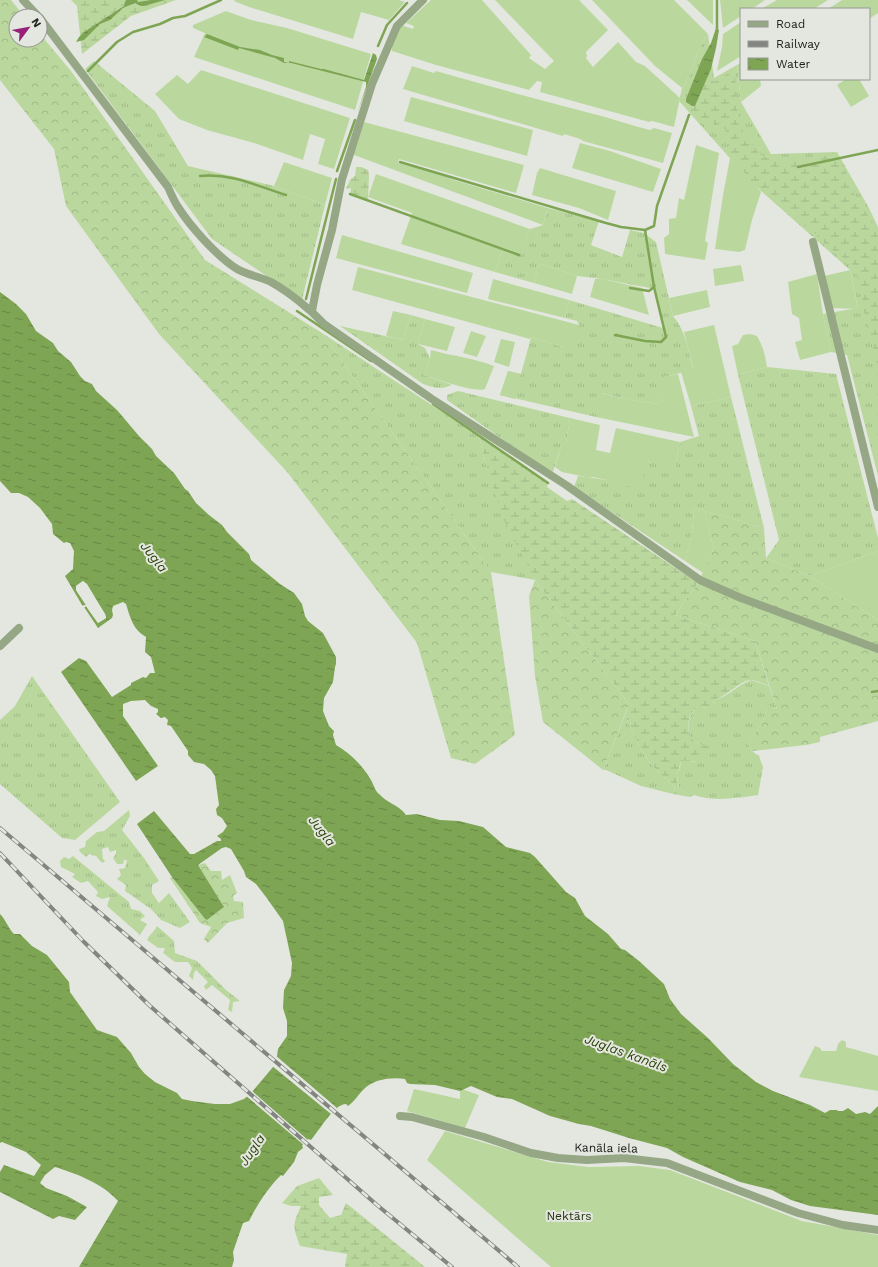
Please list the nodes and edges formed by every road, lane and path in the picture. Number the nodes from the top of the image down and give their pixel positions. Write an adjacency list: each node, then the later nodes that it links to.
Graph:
1 (23, 0): 3 (street)
2 (423, 0): 6 (street)
3 (31, 8)
4 (48, 29): 6 (street)
5 (813, 242): 7 (street)
6 (312, 311): 10 (street)
7 (878, 506)
8 (19, 628): 9 (street)
9 (0, 646)
10 (878, 649)
11 (400, 1116): 12 (street, Kanāla iela)
12 (878, 1230)

